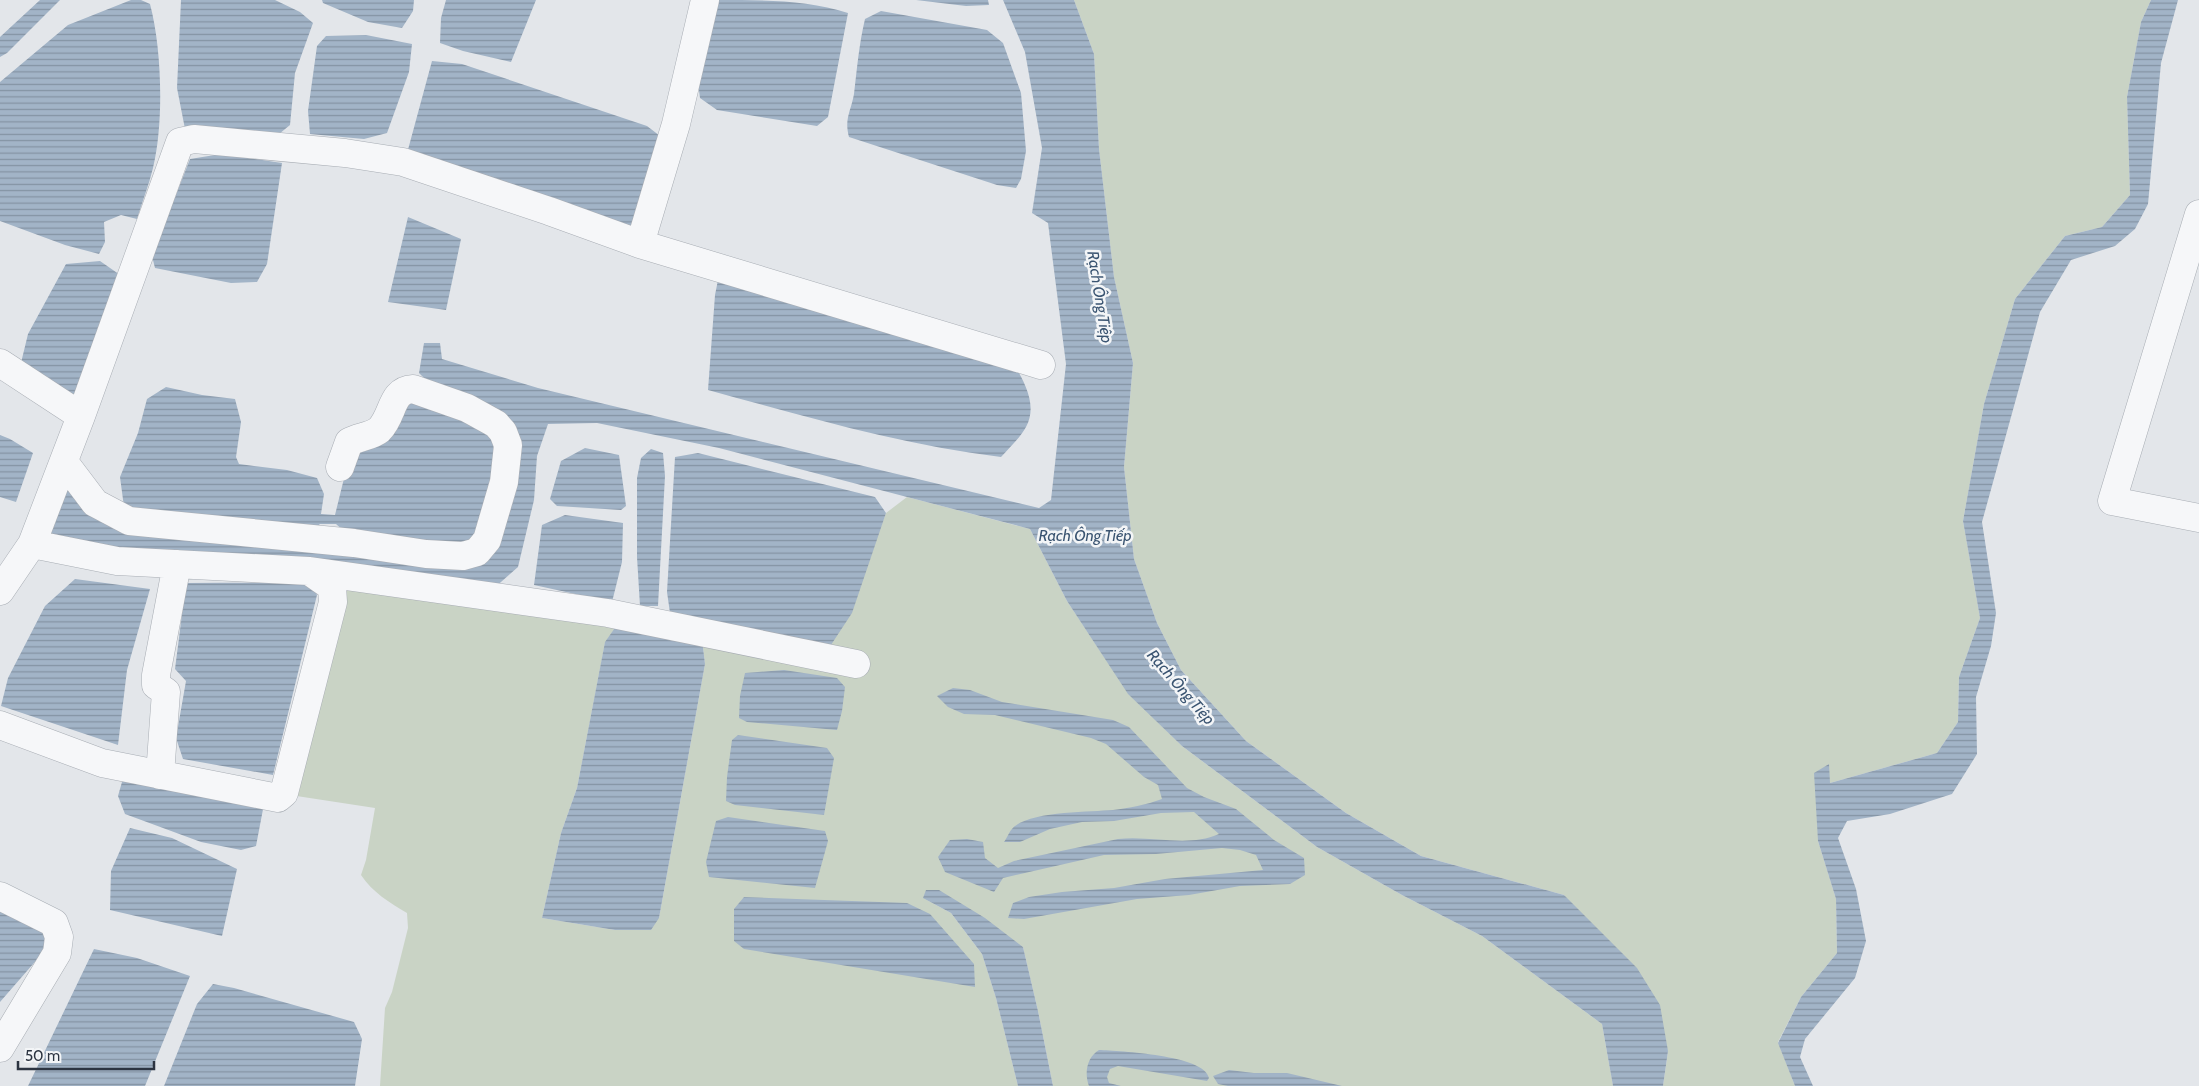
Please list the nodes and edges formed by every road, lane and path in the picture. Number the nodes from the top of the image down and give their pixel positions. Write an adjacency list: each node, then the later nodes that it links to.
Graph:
1 (706, 0): 3 (street)
2 (2199, 214): 9 (street)
3 (640, 244): 5 (street); 6 (street)
4 (0, 364): 6 (street)
5 (1041, 365)
6 (82, 416): 7 (street)
7 (64, 462): 8 (street); 10 (street)
8 (340, 467)
9 (2199, 518)
10 (32, 544): 11 (street); 13 (street)
11 (177, 564): 12 (street); 16 (street)
12 (309, 571): 14 (street); 16 (street)
13 (0, 591)
14 (856, 664)
15 (0, 725): 16 (street)
16 (160, 775)
17 (0, 896): 18 (street)
18 (0, 1048)

